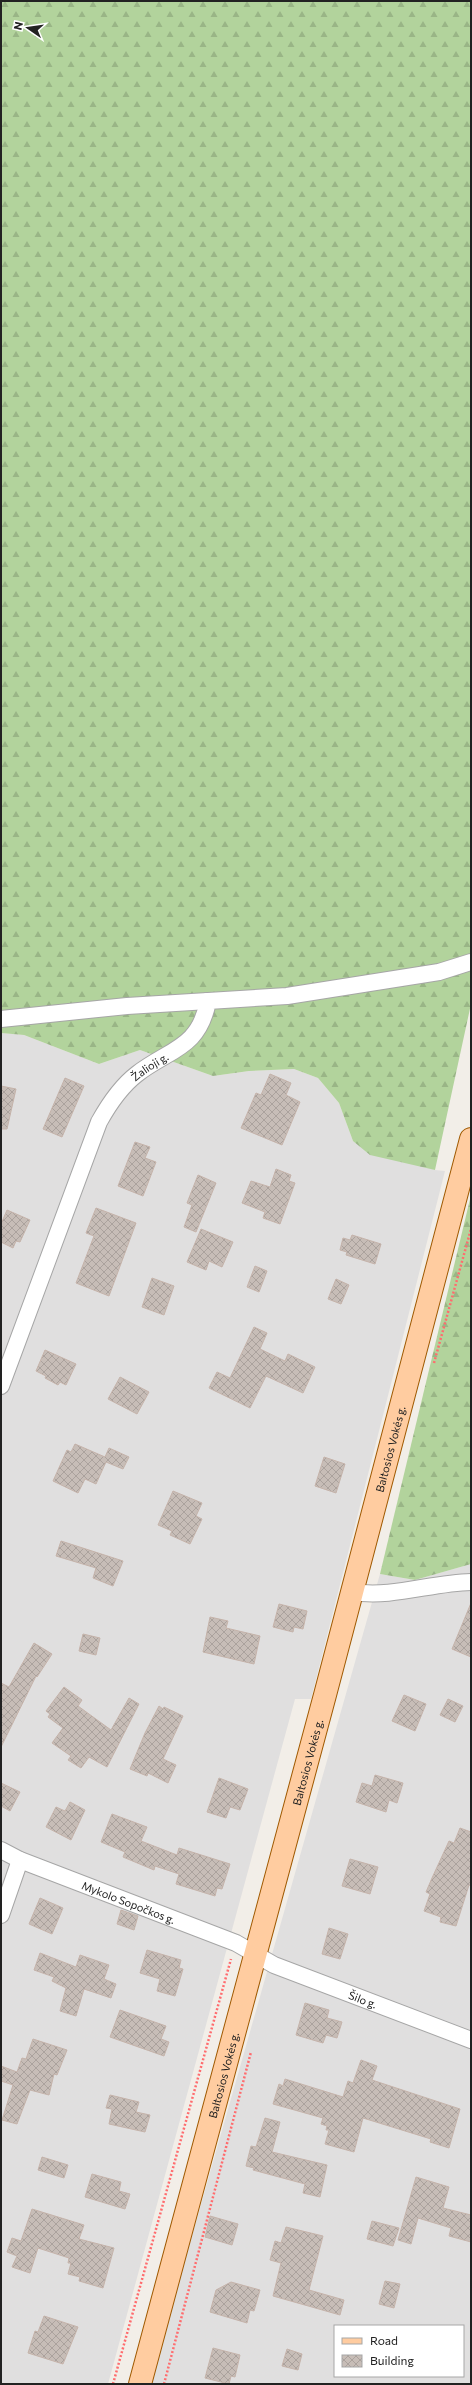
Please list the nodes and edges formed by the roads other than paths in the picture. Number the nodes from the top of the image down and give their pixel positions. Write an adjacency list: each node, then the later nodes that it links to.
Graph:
1 (471, 962): 2 (street)
2 (208, 1001): 3 (street); 5 (street, Žalioji g.)
3 (1, 1019)
4 (471, 1139): 7 (main road, Baltosios Vokės g.)
5 (1, 1386)
6 (471, 1582): 7 (street)
7 (352, 1592): 11 (main road, Baltosios Vokės g.)
8 (1, 1850): 9 (street, Mykolo Sopočkos g.)
9 (20, 1860): 10 (street); 11 (street, Mykolo Sopočkos g.)
10 (1, 1915)
11 (256, 1954): 12 (street, Šilo g.); 13 (main road, Baltosios Vokės g.)
12 (471, 2040)
13 (140, 2384)

